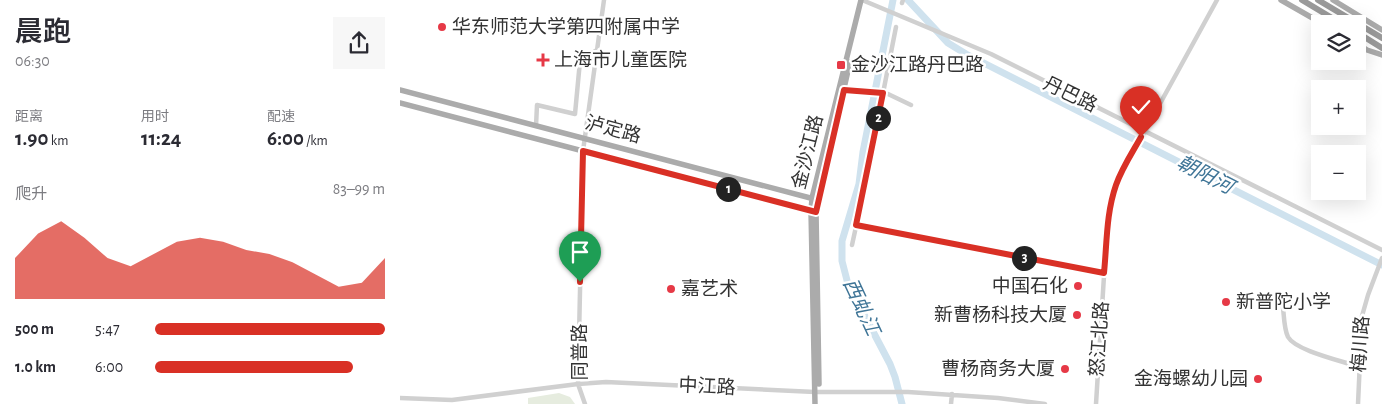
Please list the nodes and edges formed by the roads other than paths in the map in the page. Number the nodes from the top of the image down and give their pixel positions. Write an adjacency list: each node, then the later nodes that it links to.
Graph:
1 (604, 0): 16 (street, 同普路)
2 (863, 0): 19 (main road, 金沙江路); 24 (street, 丹巴路); 27 (main road, 金沙江路)
3 (1217, 0): 24 (street, 怒江北路)
4 (1281, 0): 9 (main road)
5 (1302, 0): 8 (highway)
6 (1318, 0): 13 (highway)
7 (1333, 0): 11 (main road)
8 (1327, 15)
9 (1311, 17)
10 (896, 27): 20 (street)
11 (1382, 30)
12 (1366, 38): 14 (highway)
13 (1382, 38)
14 (1382, 48)
15 (1366, 49): 17 (main road)
16 (597, 50): 23 (street); 25 (street, 同普路)
17 (1382, 55)
18 (400, 90): 23 (main road, 泸定路)
19 (844, 90): 20 (street); 27 (main road, 金沙江路)
20 (882, 93): 22 (street); 29 (street)
21 (400, 103): 26 (main road, 泸定路)
22 (911, 105)
23 (536, 126): 25 (main road, 泸定路)
24 (1144, 131): 31 (street, 丹巴路); 33 (street, 怒江北路)
25 (584, 138): 26 (street, 同普路); 27 (main road, 泸定路)
26 (583, 151): 28 (main road, 泸定路); 36 (street, 同普路)
27 (815, 199): 28 (main road, 金沙江路)
28 (813, 212): 37 (main road, 金沙江路)
29 (856, 225): 30 (street); 33 (street)
30 (852, 245)
31 (1382, 250)
32 (1382, 258): 35 (street, 梅川路)
33 (1104, 273): 47 (street, 怒江北路)
34 (1283, 306): 35 (street)
35 (1359, 367): 48 (street, 梅川路)
36 (578, 384): 37 (street, 中江路); 39 (street, 中江路); 43 (street, 同普路)
37 (817, 392): 38 (street, 中江路); 44 (main road, 金沙江路)
38 (952, 394): 41 (street, 中江路); 45 (street)
39 (483, 397): 40 (street, 中江路); 42 (street)
40 (400, 398)
41 (1013, 402): 46 (street, 中江路)
42 (482, 404)
43 (584, 404)
44 (817, 404)
45 (951, 404)
46 (1045, 404)
47 (1096, 404)
48 (1358, 404)

